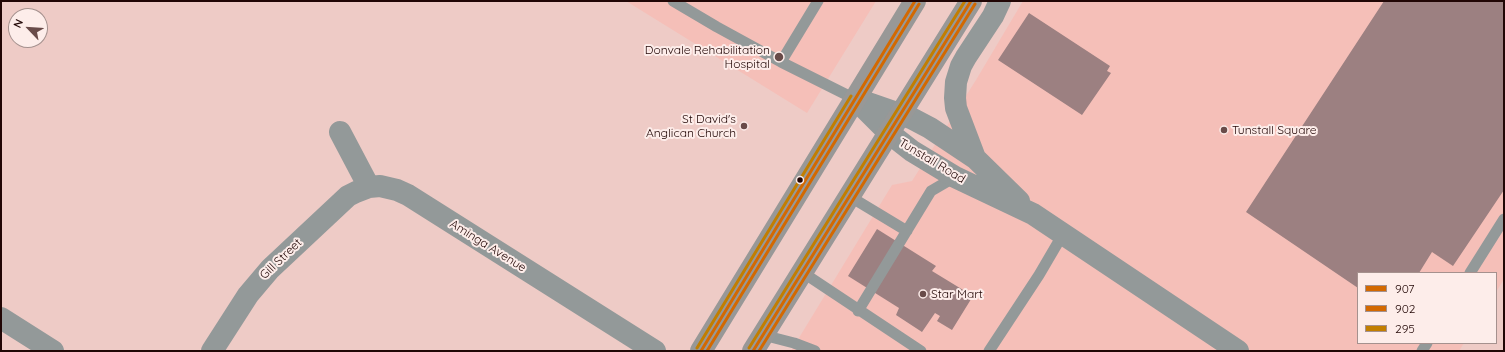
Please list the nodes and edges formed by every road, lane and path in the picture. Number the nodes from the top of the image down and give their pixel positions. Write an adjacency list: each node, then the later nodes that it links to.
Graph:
1 (673, 1): 6 (lane)
2 (818, 1): 6 (lane)
3 (916, 1): 7 (main road)
4 (971, 1): 8 (main road)
5 (1000, 1): 11 (street, Tunstall Road)
6 (781, 62): 7 (lane)
7 (855, 99): 8 (street, Tunstall Road); 10 (street, Tunstall Road); 27 (main road)
8 (900, 115): 10 (main road); 11 (street, Tunstall Road)
9 (340, 132): 13 (street)
10 (889, 133): 12 (street, Tunstall Road); 14 (main road)
11 (975, 158): 15 (street, Tunstall Road)
12 (955, 176): 15 (street, Tunstall Road); 17 (lane)
13 (369, 187): 25 (street, Gill Street); 26 (street, Aminga Avenue)
14 (849, 196): 17 (lane); 19 (main road)
15 (1033, 214): 18 (street, Tunstall Road)
16 (1504, 219): 20 (lane)
17 (907, 231): 21 (lane)
18 (1063, 234): 30 (lane); 31 (street, Tunstall Road)
19 (802, 272): 21 (lane); 23 (main road)
20 (1471, 272)
21 (858, 310): 29 (lane)
22 (1, 318): 24 (street)
23 (758, 343): 28 (lane)
24 (53, 351)
25 (212, 351)
26 (655, 351)
27 (701, 351)
28 (815, 351)
29 (921, 351)
30 (989, 351)
31 (1238, 351)

